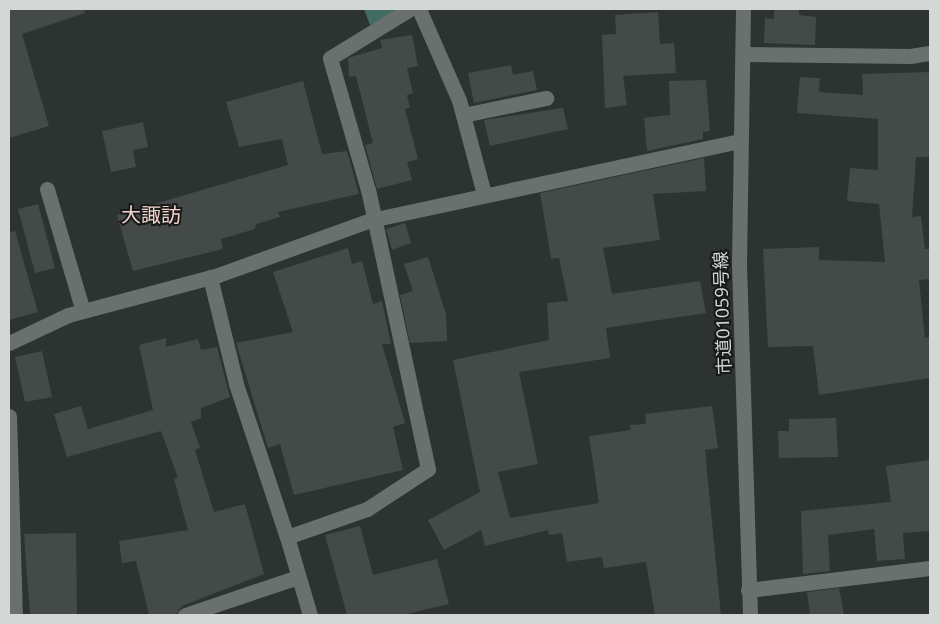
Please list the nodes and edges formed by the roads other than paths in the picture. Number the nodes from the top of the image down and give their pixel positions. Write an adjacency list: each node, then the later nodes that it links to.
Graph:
1 (410, 9): 11 (street)
2 (419, 9): 7 (street)
3 (743, 9): 5 (street, 市道01059号線)
4 (930, 53): 5 (street)
5 (744, 54): 8 (street, 市道01059号線)
6 (546, 98): 7 (street)
7 (463, 115): 10 (street)
8 (740, 142): 10 (street); 19 (street, 市道01059号線)
9 (47, 189): 13 (street)
10 (484, 194): 11 (street)
11 (371, 220): 12 (street); 16 (street)
12 (210, 277): 13 (street); 16 (street)
13 (83, 311): 14 (street)
14 (9, 343)
15 (9, 416): 20 (street)
16 (287, 537): 18 (street)
17 (930, 568): 19 (street)
18 (298, 577): 21 (street); 22 (street)
19 (748, 590): 23 (street, 市道01059号線)
20 (15, 615)
21 (185, 615)
22 (310, 615)
23 (750, 615)

